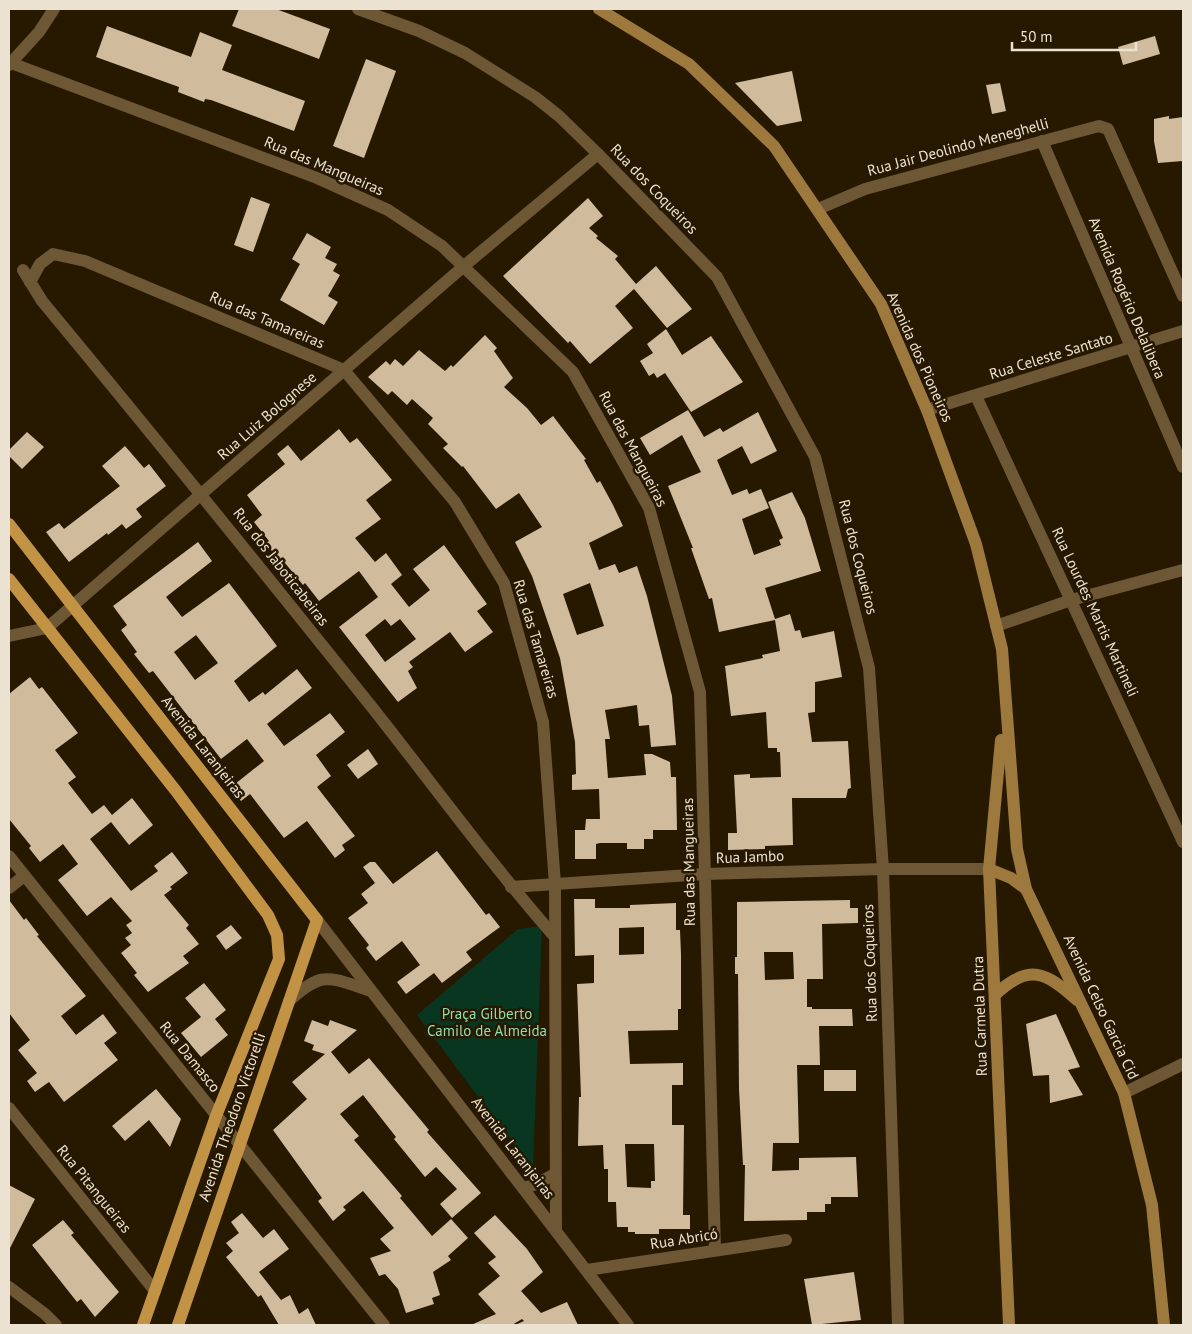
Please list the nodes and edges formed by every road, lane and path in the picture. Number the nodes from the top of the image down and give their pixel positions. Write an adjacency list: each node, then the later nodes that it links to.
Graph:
1 (54, 9): 4 (street, Rua das Mangueiras)
2 (358, 9): 6 (street, Rua dos Coqueiros)
3 (599, 9): 7 (main road, Avenida dos Pioneiros)
4 (10, 64): 8 (street, Rua das Mangueiras)
5 (1042, 140): 7 (street, Rua Jair Deolindo Meneghelli); 11 (street, Rua Jair Deolindo Meneghelli); 13 (street, Avenida Rogério Delalibera)
6 (598, 154): 8 (street, Rua Luiz Bolognese); 30 (street, Rua dos Coqueiros)
7 (818, 209): 16 (main road, Avenida dos Pioneiros)
8 (464, 266): 14 (street, Rua Luiz Bolognese); 32 (street, Rua das Mangueiras)
9 (23, 270): 10 (street, Rua dos Jaboticabeiras)
10 (30, 282): 14 (street, Rua das Tamareiras); 18 (street, Rua dos Jaboticabeiras)
11 (1183, 296)
12 (1183, 331): 13 (street, Rua Celeste Santato)
13 (1130, 348): 15 (street, Rua Celeste Santato); 17 (street, Avenida Rogério Delalibera)
14 (344, 370): 18 (street, Rua Luiz Bolognese); 34 (street, Rua das Tamareiras)
15 (976, 396): 16 (street, Rua Celeste Santato); 22 (street, Rua Lourdes Martis Martineli)
16 (927, 410): 24 (main road, Avenida dos Pioneiros)
17 (1183, 467)
18 (202, 494): 23 (street, Rua Luiz Bolognese); 35 (street, Rua dos Jaboticabeiras)
19 (9, 524): 23 (main road, Avenida Laranjeiras)
20 (1183, 570): 22 (street)
21 (9, 578): 25 (main road)
22 (1071, 600): 24 (street); 28 (street, Rua Lourdes Martis Martineli)
23 (73, 606): 25 (street, Rua Luiz Bolognese); 38 (main road, Avenida Laranjeiras)
24 (996, 626): 27 (main road, Avenida dos Pioneiros)
25 (48, 628): 26 (street); 47 (main road, Avenida Theodoro Victorelli)
26 (9, 636)
27 (1005, 705): 31 (main road, Rua Carmela Dutra); 37 (main road, Avenida Celso Garcia Cid)
28 (1183, 842)
29 (9, 856): 33 (street, Rua Damasco)
30 (883, 869): 31 (street, Rua Jambo); 32 (street, Rua Jambo); 62 (street, Rua dos Coqueiros)
31 (990, 869): 37 (main road); 41 (main road, Rua Carmela Dutra)
32 (705, 874): 34 (street, Rua Jambo); 53 (street, Rua das Mangueiras)
33 (24, 876): 36 (street); 47 (street, Rua Damasco)
34 (555, 884): 35 (street, Rua Jambo); 39 (street, Rua das Tamareiras)
35 (511, 887): 39 (street, Rua dos Jaboticabeiras)
36 (9, 888)
37 (1026, 889): 43 (main road, Avenida Celso Garcia Cid)
38 (317, 920): 40 (street, Avenida Laranjeiras); 42 (main road, Avenida Theodoro Victorelli)
39 (555, 938): 49 (street, Rua das Tamareiras)
40 (371, 991): 42 (street); 50 (street, Avenida Laranjeiras)
41 (996, 994): 43 (main road); 63 (main road, Rua Carmela Dutra)
42 (289, 1001): 48 (main road, Avenida Theodoro Victorelli)
43 (1083, 1005): 45 (main road, Avenida Celso Garcia Cid)
44 (1183, 1064): 45 (street)
45 (1124, 1093): 64 (main road, Avenida Celso Garcia Cid)
46 (9, 1108): 56 (street, Rua Pitangueiras)
47 (216, 1116): 48 (street, Rua Damasco); 56 (main road, Avenida Theodoro Victorelli)
48 (240, 1146): 59 (main road, Avenida Theodoro Victorelli); 60 (street, Rua Damasco)
49 (555, 1174): 50 (street); 51 (street, Rua das Tamareiras)
50 (523, 1188): 51 (street, Avenida Laranjeiras)
51 (556, 1230): 54 (street, Avenida Laranjeiras)
52 (786, 1240): 53 (street, Rua Abricó)
53 (715, 1250): 54 (street, Rua Abricó)
54 (587, 1270): 61 (street, Avenida Laranjeiras)
55 (9, 1287): 57 (street)
56 (155, 1291): 58 (main road, Avenida Theodoro Victorelli)
57 (56, 1325)
58 (143, 1325)
59 (178, 1325)
60 (384, 1325)
61 (628, 1325)
62 (898, 1325)
63 (1009, 1325)
64 (1164, 1325)

